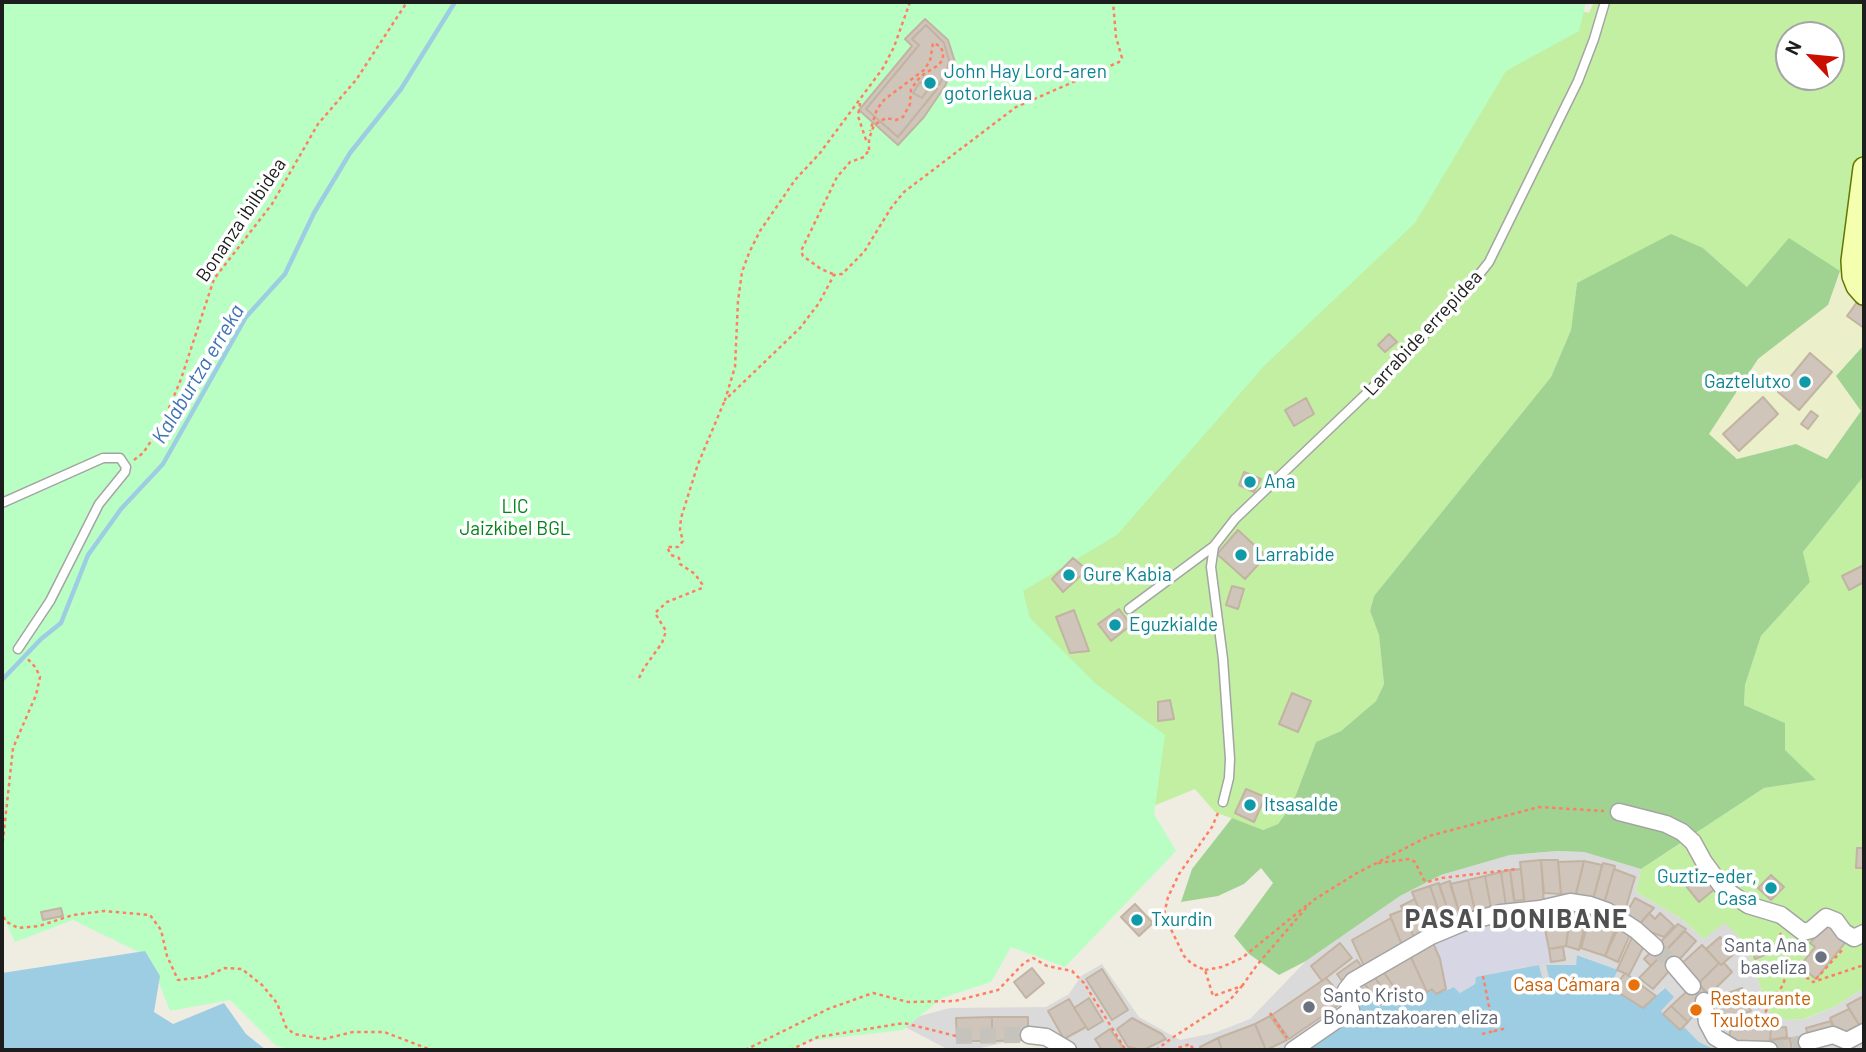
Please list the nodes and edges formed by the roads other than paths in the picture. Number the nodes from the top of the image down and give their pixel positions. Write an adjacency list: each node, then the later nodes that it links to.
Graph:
1 (1605, 2): 5 (lane, Larrabide errepidea)
2 (1864, 168): 3 (street)
3 (1864, 294)
4 (2, 503): 7 (lane)
5 (1214, 546): 6 (lane, Larrabide errepidea); 8 (lane)
6 (1129, 609)
7 (18, 649)
8 (1223, 802)
9 (1619, 812): 10 (street)
10 (1859, 936)
11 (1655, 947): 19 (street)
12 (1674, 965): 13 (street)
13 (1692, 986)
14 (1704, 1001): 20 (street)
15 (1864, 1032): 17 (street)
16 (1029, 1035): 18 (street)
17 (1807, 1042)
18 (1068, 1050)
19 (1294, 1050)
20 (1769, 1050)

